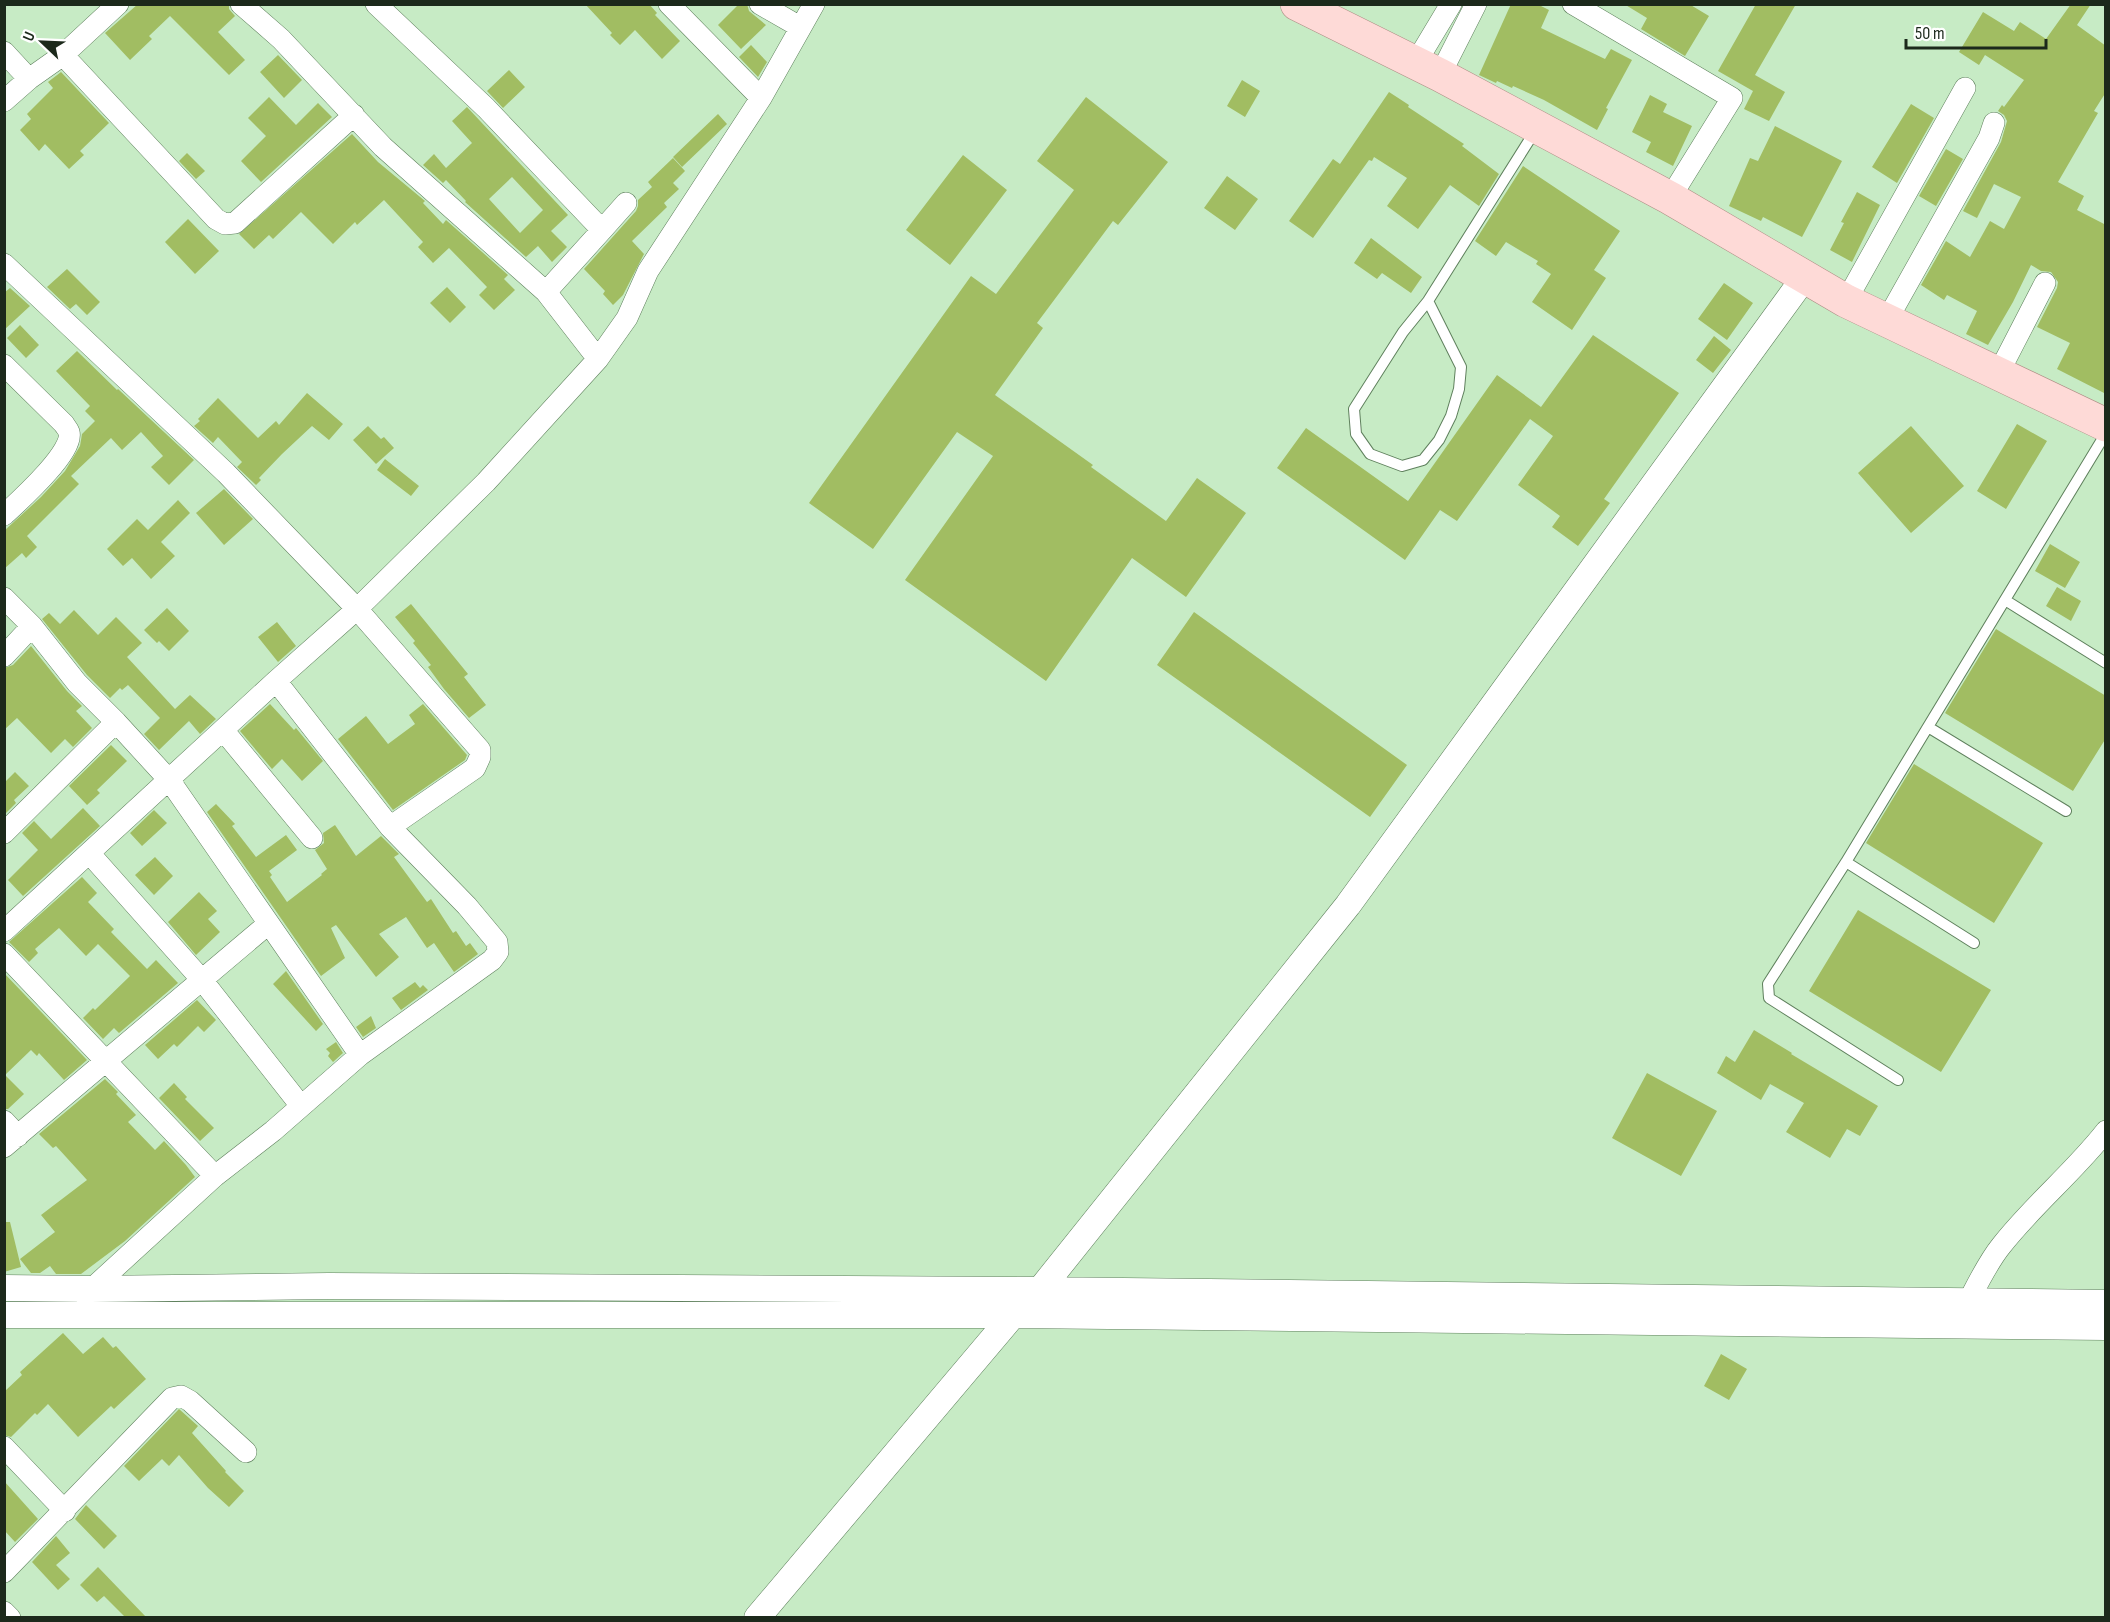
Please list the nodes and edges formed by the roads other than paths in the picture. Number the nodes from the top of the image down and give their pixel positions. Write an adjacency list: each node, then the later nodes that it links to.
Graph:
1 (118, 4): 14 (street)
2 (241, 4): 20 (street)
3 (376, 4): 25 (street)
4 (669, 4): 18 (street)
5 (760, 4): 12 (street)
6 (814, 4): 12 (street)
7 (1297, 4): 15 (main road)
8 (1451, 4): 15 (street)
9 (1476, 4): 15 (street)
10 (1573, 4): 11 (street)
11 (1607, 13): 23 (street)
12 (800, 27): 18 (street)
13 (4, 52): 16 (street)
14 (63, 55): 16 (street); 20 (street)
15 (1428, 70): 22 (main road)
16 (29, 79): 19 (street)
17 (1965, 88): 31 (street)
18 (760, 98): 33 (street)
19 (4, 101)
20 (354, 115): 29 (street)
21 (1994, 123): 32 (street)
22 (1537, 128): 23 (main road); 30 (lane)
23 (1670, 198): 27 (main road)
24 (626, 203): 25 (street)
25 (602, 230): 29 (street)
26 (4, 264): 41 (street)
27 (1804, 278): 31 (main road); 70 (street)
28 (2045, 283): 35 (street)
29 (546, 292): 33 (street)
30 (1428, 301): 30 (lane)
31 (1845, 301): 32 (main road)
32 (1887, 320): 35 (main road)
33 (598, 359): 41 (street)
34 (4, 365): 38 (street)
35 (1998, 374): 36 (main road)
36 (2106, 425)
37 (2106, 434): 40 (lane)
38 (4, 515)
39 (4, 598): 42 (street)
40 (2005, 600): 44 (lane); 47 (lane)
41 (357, 609): 45 (street); 51 (street)
42 (32, 626): 43 (street); 46 (street)
43 (4, 656)
44 (2106, 663)
45 (276, 681): 48 (street); 51 (street)
46 (116, 722): 49 (street); 52 (street)
47 (1928, 727): 50 (lane); 55 (lane)
48 (223, 730): 49 (street); 53 (street)
49 (170, 781): 54 (street); 56 (street)
50 (2066, 811)
51 (390, 827): 61 (street)
52 (4, 833)
53 (312, 838)
54 (90, 854): 57 (street); 60 (street)
55 (1846, 862): 58 (lane); 63 (lane)
56 (268, 924): 60 (street); 61 (street)
57 (4, 931)
58 (1974, 943)
59 (4, 954): 62 (street)
60 (202, 980): 62 (street); 64 (street)
61 (360, 1055): 64 (street)
62 (107, 1061): 66 (street); 67 (street)
63 (1898, 1080)
64 (301, 1106): 67 (street)
65 (2106, 1131): 71 (street)
66 (9, 1134)
67 (215, 1176): 69 (street)
68 (4, 1288): 69 (street)
69 (92, 1289): 70 (street); 74 (street)
70 (1040, 1290): 71 (street); 75 (street)
71 (1968, 1302): 72 (street)
72 (2106, 1303)
73 (4, 1315): 74 (street)
74 (63, 1315): 75 (street)
75 (1013, 1315): 76 (street); 83 (street)
76 (2106, 1327)
77 (4, 1447): 79 (street)
78 (246, 1452): 79 (street)
79 (65, 1511): 80 (street)
80 (4, 1572)
81 (4, 1612): 82 (street)
82 (10, 1617)
83 (757, 1617)

